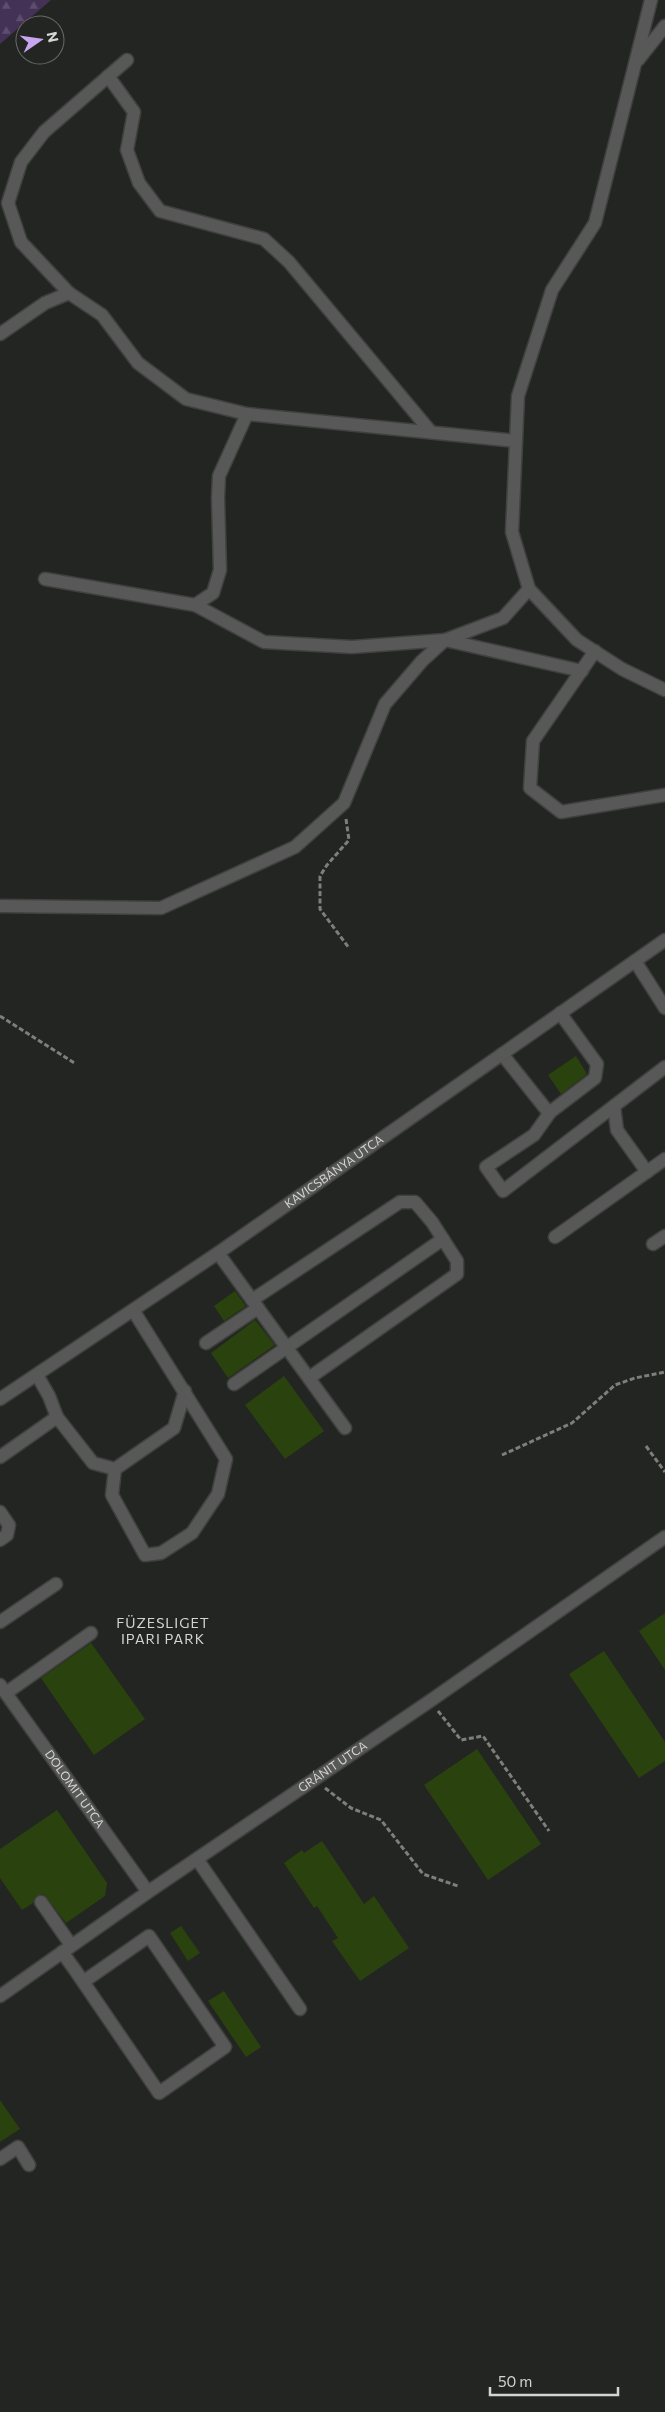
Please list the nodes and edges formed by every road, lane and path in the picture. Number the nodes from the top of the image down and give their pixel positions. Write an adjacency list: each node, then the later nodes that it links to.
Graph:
1 (651, 0): 4 (street)
2 (665, 26): 4 (street)
3 (127, 60): 5 (street)
4 (635, 64): 10 (street)
5 (108, 76): 6 (street); 9 (street)
6 (69, 293): 7 (street); 8 (street)
7 (0, 334)
8 (247, 414): 9 (street); 13 (street)
9 (431, 432): 10 (street)
10 (516, 441): 12 (street)
11 (45, 579): 13 (street)
12 (529, 589): 14 (street); 15 (street)
13 (195, 605): 14 (street)
14 (444, 640): 16 (street); 19 (street)
15 (595, 652): 16 (street); 17 (street)
16 (582, 670): 18 (street)
17 (665, 690)
18 (665, 795)
19 (344, 803): 20 (street); 22 (path)
20 (0, 906)
21 (665, 940): 23 (street, KAVICSBÁNYA UTCA)
22 (349, 948)
23 (635, 961): 24 (street); 25 (street, KAVICSBÁNYA UTCA)
24 (665, 1008)
25 (560, 1013): 27 (street, KAVICSBÁNYA UTCA); 31 (street)
26 (0, 1016): 28 (path)
27 (502, 1054): 31 (street); 38 (street, KAVICSBÁNYA UTCA)
28 (76, 1064)
29 (665, 1068): 30 (street)
30 (614, 1106): 31 (street); 33 (street)
31 (551, 1111)
32 (665, 1159): 33 (street)
33 (647, 1172): 35 (street)
34 (665, 1236): 37 (street)
35 (555, 1237)
36 (443, 1239): 39 (street); 42 (street); 45 (street)
37 (653, 1244)
38 (218, 1253): 39 (street); 40 (street, KAVICSBÁNYA UTCA)
39 (255, 1304): 41 (street); 42 (street)
40 (133, 1310): 44 (street, KAVICSBÁNYA UTCA); 47 (street)
41 (206, 1343)
42 (286, 1346): 45 (street); 46 (street)
43 (665, 1372): 52 (path)
44 (36, 1375): 48 (street, KAVICSBÁNYA UTCA); 49 (street)
45 (309, 1378): 50 (street)
46 (234, 1384)
47 (185, 1392): 54 (street); 54 (street)
48 (0, 1399)
49 (57, 1418): 53 (street); 54 (street)
50 (345, 1428)
51 (646, 1446): 55 (path)
52 (502, 1455)
53 (0, 1457)
54 (114, 1469)
55 (665, 1472)
56 (0, 1512): 58 (street)
57 (665, 1537): 63 (street, GRÁNIT UTCA)
58 (0, 1540)
59 (56, 1584): 60 (street)
60 (0, 1622)
61 (91, 1633): 62 (street)
62 (3, 1689): 68 (street, DOLOMIT UTCA)
63 (430, 1701): 64 (street, GRÁNIT UTCA); 65 (path)
64 (314, 1780): 66 (street, GRÁNIT UTCA); 67 (path)
65 (549, 1831)
66 (197, 1859): 68 (street, GRÁNIT UTCA); 73 (street)
67 (458, 1886)
68 (148, 1892): 70 (street, GRÁNIT UTCA)
69 (41, 1902): 70 (street)
70 (67, 1949): 71 (street); 72 (street, GRÁNIT UTCA)
71 (82, 1982): 71 (street)
72 (0, 1996)
73 (300, 2009)
74 (0, 2159): 75 (street)
75 (29, 2165)

